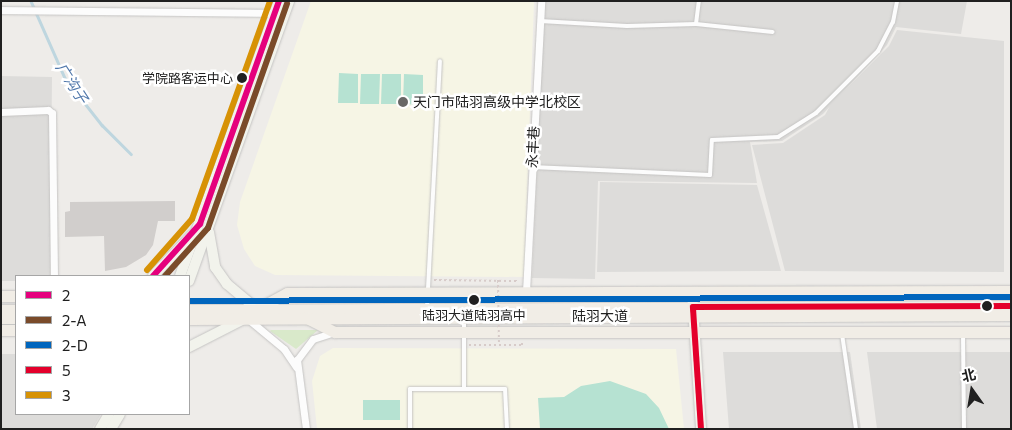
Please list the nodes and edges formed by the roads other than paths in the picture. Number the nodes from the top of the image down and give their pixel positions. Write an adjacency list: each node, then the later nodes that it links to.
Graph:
1 (278, 1): 7 (main road)
2 (289, 1): 8 (main road)
3 (541, 1): 9 (street, 永丰巷)
4 (699, 1): 10 (lane)
5 (897, 1): 14 (lane)
6 (1, 10): 7 (street)
7 (274, 13): 8 (street); 15 (main road)
8 (285, 13): 15 (main road)
9 (540, 21): 10 (lane); 14 (street, 永丰巷)
10 (696, 24): 11 (lane)
11 (773, 32)
12 (440, 62): 23 (lane)
13 (1, 112): 16 (street)
14 (532, 167): 20 (street, 永丰巷)
15 (204, 226): 17 (main road); 18 (main road); 19 (main road); 28 (main road)
16 (54, 275)
17 (154, 275)
18 (180, 275)
19 (190, 277)
20 (526, 287): 22 (main road); 23 (main road)
21 (1011, 291): 22 (main road)
22 (692, 292): 32 (main road)
23 (427, 293): 27 (lane); 28 (main road)
24 (1, 296): 25 (main road)
25 (15, 296)
26 (1011, 306): 32 (main road, 陆羽大道)
27 (427, 308): 28 (main road, 陆羽大道); 32 (main road, 陆羽大道)
28 (257, 309): 31 (main road, 陆羽大道)
29 (1, 310): 30 (main road)
30 (15, 310)
31 (190, 310)
32 (693, 311): 33 (main road, 陆羽大道); 34 (main road, 陆羽大道); 44 (main road)
33 (1011, 315)
34 (464, 316): 35 (main road, 陆羽大道); 43 (lane)
35 (306, 317): 38 (main road, 陆羽大道); 42 (main road)
36 (1, 318): 37 (main road)
37 (15, 318)
38 (247, 318): 39 (main road, 陆羽大道); 48 (main road); 49 (street)
39 (190, 319)
40 (1, 330): 41 (main road)
41 (15, 330)
42 (335, 332): 43 (main road); 49 (street)
43 (464, 332): 44 (main road); 50 (lane)
44 (694, 332): 45 (main road); 58 (main road)
45 (842, 332): 46 (main road); 59 (lane)
46 (964, 332): 47 (main road); 60 (lane)
47 (1011, 332)
48 (190, 346)
49 (297, 368): 55 (street)
50 (464, 389): 56 (lane); 57 (lane)
51 (108, 415): 53 (main road)
52 (119, 415): 54 (main road)
53 (100, 429)
54 (111, 429)
55 (306, 429)
56 (410, 429)
57 (507, 429)
58 (701, 429)
59 (856, 429)
60 (964, 429)

